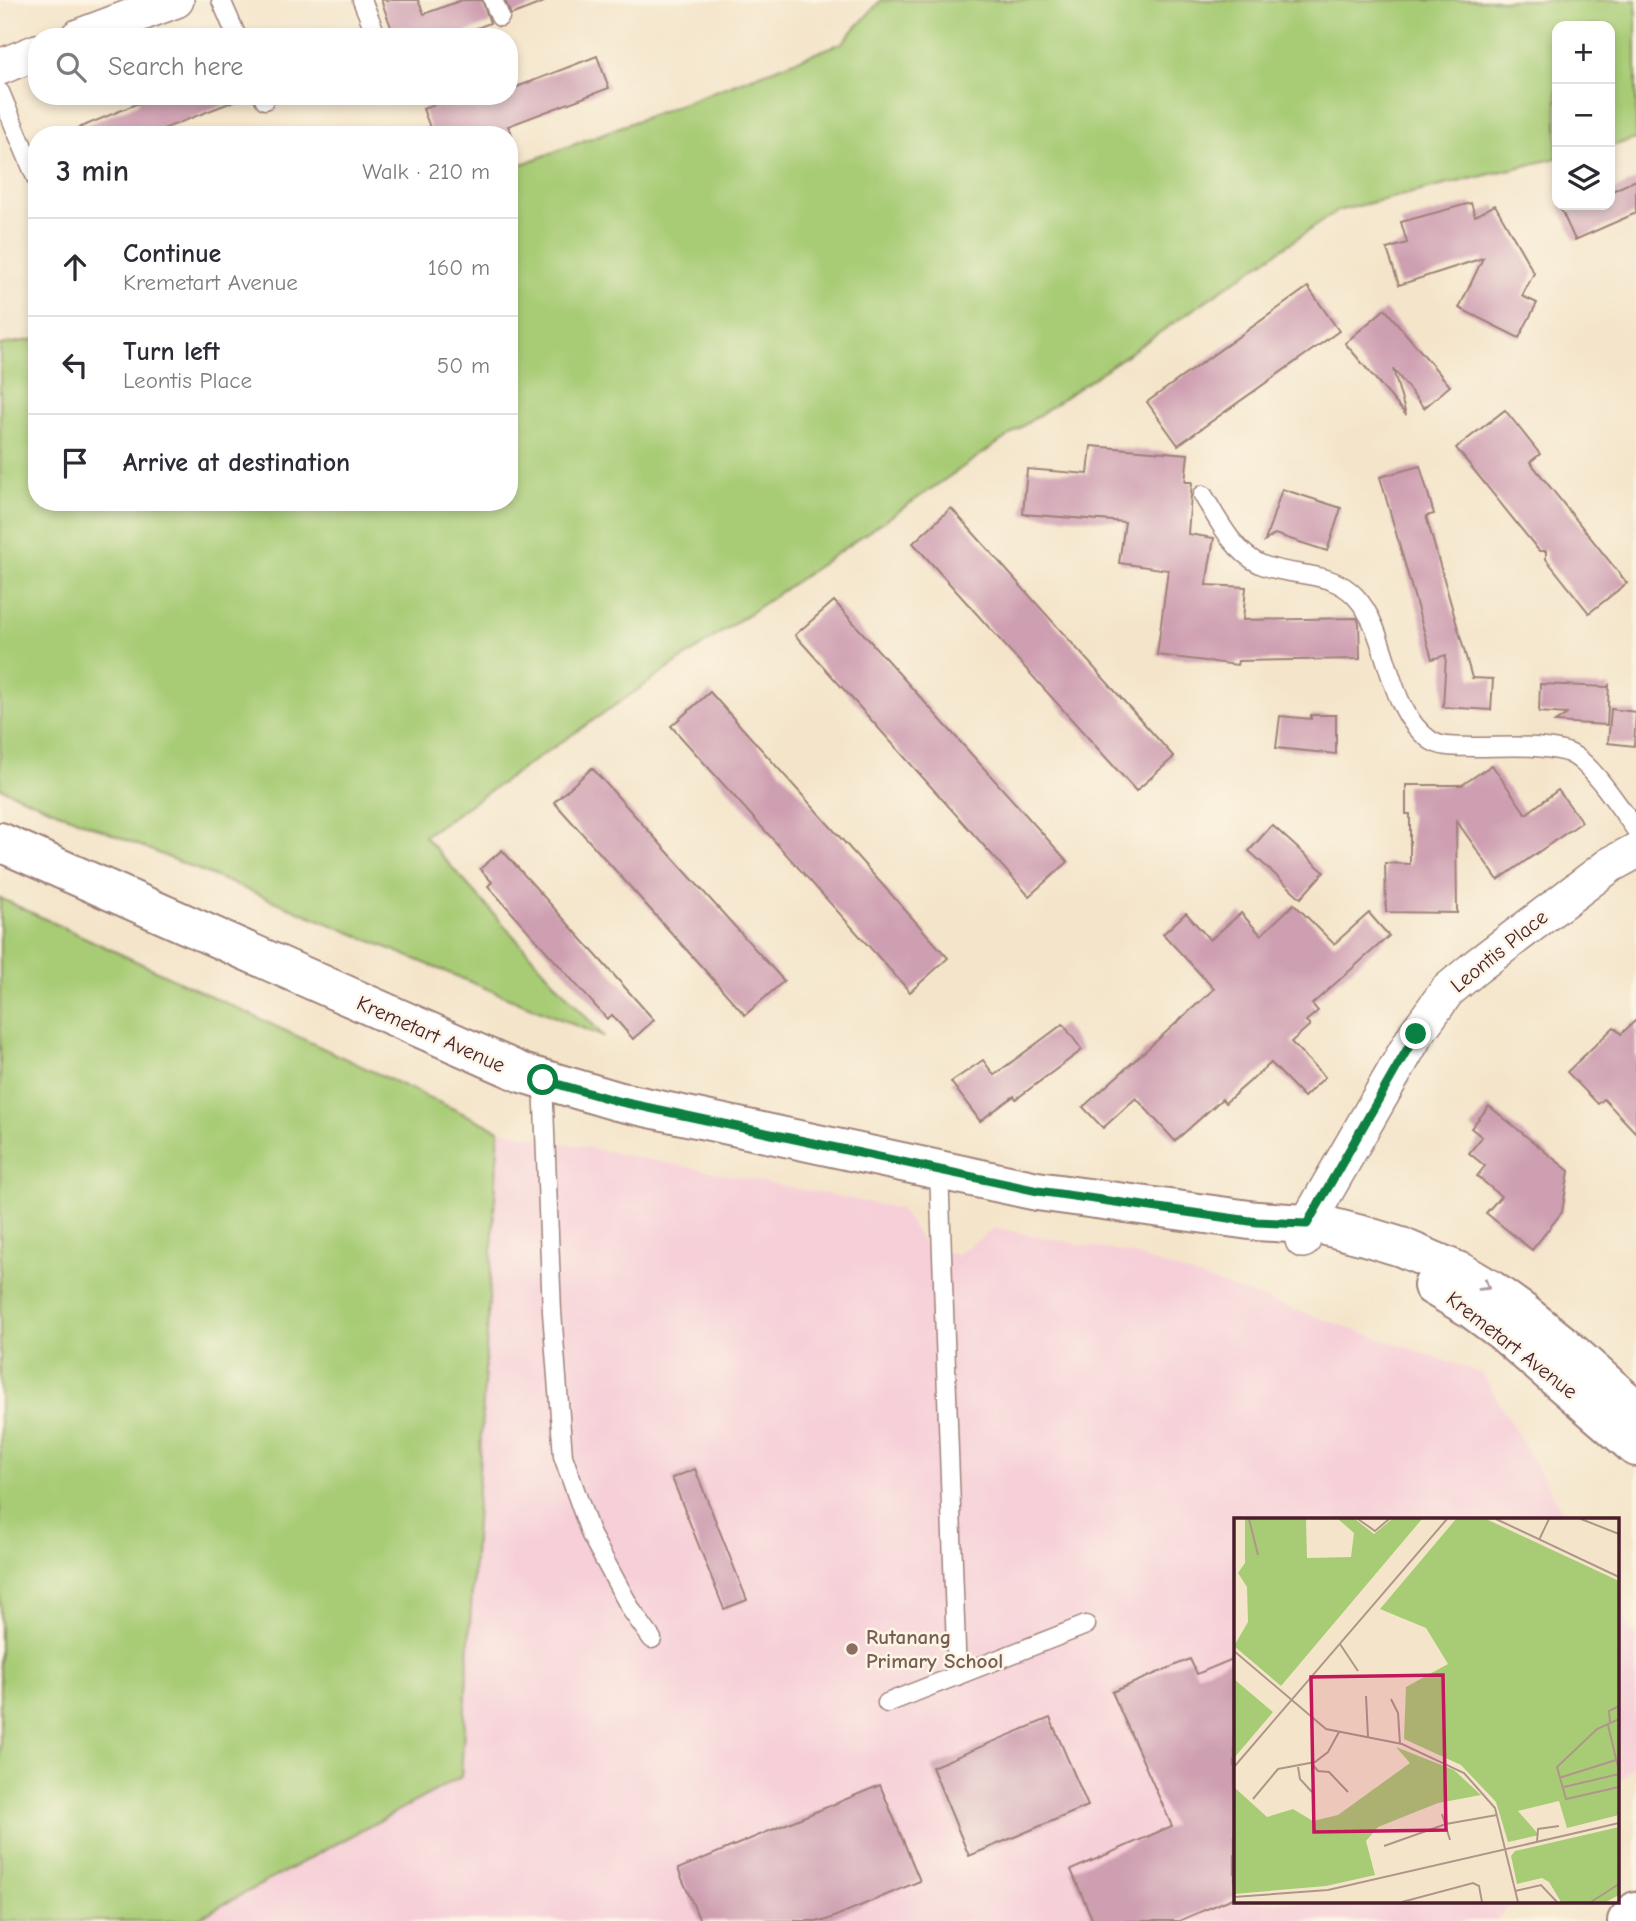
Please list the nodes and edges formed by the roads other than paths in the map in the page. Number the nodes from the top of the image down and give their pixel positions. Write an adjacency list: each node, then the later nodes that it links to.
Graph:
1 (176, 0): 4 (street)
2 (221, 0): 5 (lane)
3 (362, 0): 6 (lane)
4 (102, 28)
5 (233, 28)
6 (373, 28)
7 (28, 56): 8 (street)
8 (0, 67)
9 (0, 92): 10 (lane)
10 (28, 159)
11 (1203, 495): 12 (lane)
12 (1636, 830)
13 (0, 842): 15 (street, Kremetart Avenue)
14 (1636, 851): 17 (street, Leontis Place)
15 (543, 1080): 16 (street, Kremetart Avenue); 21 (lane)
16 (939, 1170): 17 (street, Kremetart Avenue); 22 (lane)
17 (1305, 1232): 18 (street, Kremetart Avenue, one-way to 18); 19 (street, Kremetart Avenue)
18 (1636, 1410)
19 (1636, 1447)
20 (1086, 1625): 22 (lane)
21 (652, 1639)
22 (957, 1676): 23 (lane)
23 (887, 1703)
24 (1636, 1911): 25 (street)
25 (1627, 1921)

